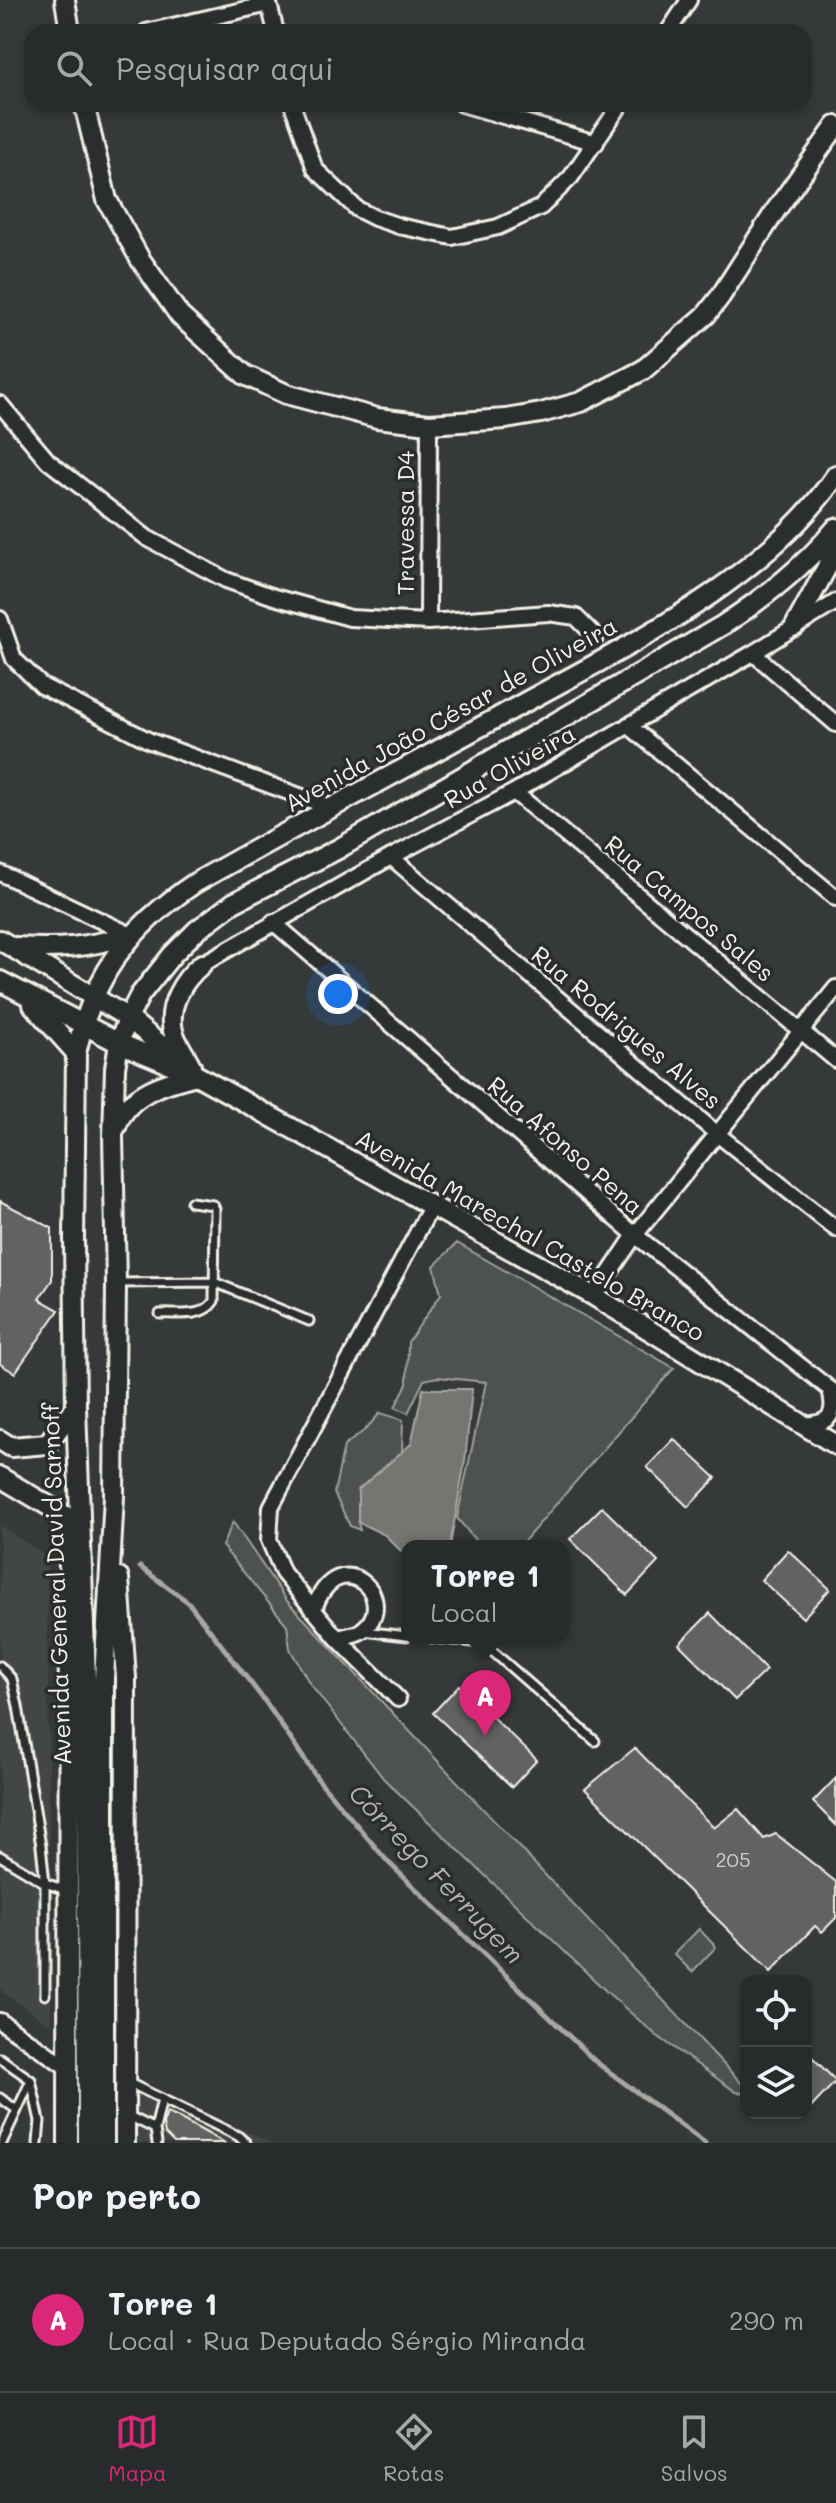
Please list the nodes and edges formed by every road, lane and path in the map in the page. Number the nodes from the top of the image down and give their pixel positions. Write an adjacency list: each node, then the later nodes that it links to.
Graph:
1 (65, 0): 4 (main road)
2 (689, 0): 7 (street)
3 (269, 2): 5 (street); 6 (street)
4 (69, 24)
5 (179, 24)
6 (274, 24)
7 (673, 24)
8 (86, 112): 17 (main road)
9 (295, 112): 13 (street)
10 (489, 112): 13 (street)
11 (616, 112): 13 (street)
12 (836, 126): 17 (main road)
13 (596, 143)
14 (0, 404): 16 (street)
15 (0, 418): 16 (street)
16 (15, 422): 22 (street)
17 (429, 424): 22 (street, Travessa D4)
18 (836, 475): 29 (main road, Avenida João César de Oliveira)
19 (836, 530): 23 (main road); 39 (main road)
20 (836, 602): 23 (street, Rua Oliveira)
21 (0, 619): 29 (street)
22 (428, 622): 24 (street)
23 (795, 626): 25 (street, Rua Oliveira)
24 (596, 637)
25 (753, 653): 26 (street); 27 (street, Rua Oliveira)
26 (836, 724)
27 (628, 725): 28 (street, Rua Oliveira); 32 (street)
28 (514, 792): 30 (street, Rua Oliveira); 44 (street, Rua Campos Sales)
29 (332, 808): 34 (main road, Avenida João César de Oliveira)
30 (391, 857): 33 (street, Rua Oliveira); 49 (street, Rua Rodrigues Alves)
31 (0, 873): 34 (street)
32 (836, 898)
33 (273, 922): 36 (street, Rua Oliveira); 54 (street, Rua Afonso Pena)
34 (131, 935): 35 (main road); 41 (main road, Avenida João César de Oliveira)
35 (4, 943): 41 (main road)
36 (202, 964): 39 (main road); 48 (main road)
37 (0, 981): 40 (main road)
38 (836, 988): 44 (street)
39 (144, 992): 42 (main road)
40 (22, 994): 43 (main road); 46 (main road)
41 (94, 997): 42 (main road); 43 (main road, Avenida General David Sarnoff)
42 (128, 1018): 45 (main road, Avenida General David Sarnoff); 48 (main road, Avenida Marechal Castelo Branco)
43 (83, 1025): 45 (main road); 46 (main road, Avenida General David Sarnoff)
44 (802, 1032): 47 (street, Rua Campos Sales); 49 (street)
45 (119, 1043): 48 (main road, Avenida Marechal Castelo Branco); 50 (main road, Avenida General David Sarnoff)
46 (76, 1053): 61 (main road, Avenida General David Sarnoff)
47 (836, 1060)
48 (196, 1075): 50 (main road); 52 (main road, Avenida Marechal Castelo Branco)
49 (716, 1133): 53 (street, Rua Rodrigues Alves); 54 (street)
50 (113, 1136): 56 (main road, Avenida General David Sarnoff)
51 (191, 1202): 55 (lane)
52 (431, 1207): 57 (main road, Avenida Marechal Castelo Branco); 69 (street)
53 (836, 1229)
54 (635, 1235): 57 (street); 60 (street, Rua Afonso Pena)
55 (214, 1282): 56 (lane); 58 (lane); 59 (lane)
56 (116, 1283): 67 (main road, Avenida General David Sarnoff)
57 (594, 1296): 62 (main road, Avenida Marechal Castelo Branco)
58 (160, 1314)
59 (309, 1321)
60 (833, 1392): 62 (street)
61 (76, 1407): 63 (main road); 65 (main road, Avenida General David Sarnoff)
62 (805, 1425): 64 (main road, Avenida Marechal Castelo Branco)
63 (0, 1440)
64 (836, 1445)
65 (78, 1455): 68 (main road); 94 (main road, Avenida General David Sarnoff)
66 (0, 1477): 68 (main road)
67 (114, 1496): 85 (main road); 95 (main road, Avenida General David Sarnoff)
68 (69, 1518): 79 (main road)
69 (314, 1609): 70 (street); 72 (street)
70 (361, 1631): 71 (lane); 72 (street)
71 (401, 1635)
72 (337, 1638): 75 (street)
73 (484, 1644): 76 (lane)
74 (0, 1666): 78 (lane)
75 (398, 1699)
76 (595, 1741)
77 (0, 1856): 78 (lane)
78 (45, 1883): 79 (lane); 80 (lane)
79 (70, 1892): 83 (main road)
80 (45, 1995)
81 (0, 2021): 83 (street)
82 (0, 2058): 84 (lane)
83 (68, 2068): 93 (main road)
84 (31, 2080): 88 (lane); 92 (lane)
85 (125, 2082): 87 (lane); 89 (main road)
86 (0, 2098): 88 (lane)
87 (162, 2099): 90 (lane); 98 (lane)
88 (17, 2110): 91 (lane)
89 (125, 2114): 90 (lane); 96 (main road)
90 (155, 2129): 97 (lane)
91 (2, 2143)
92 (38, 2143)
93 (68, 2143)
94 (88, 2143)
95 (104, 2143)
96 (125, 2143)
97 (157, 2143)
98 (246, 2143)

